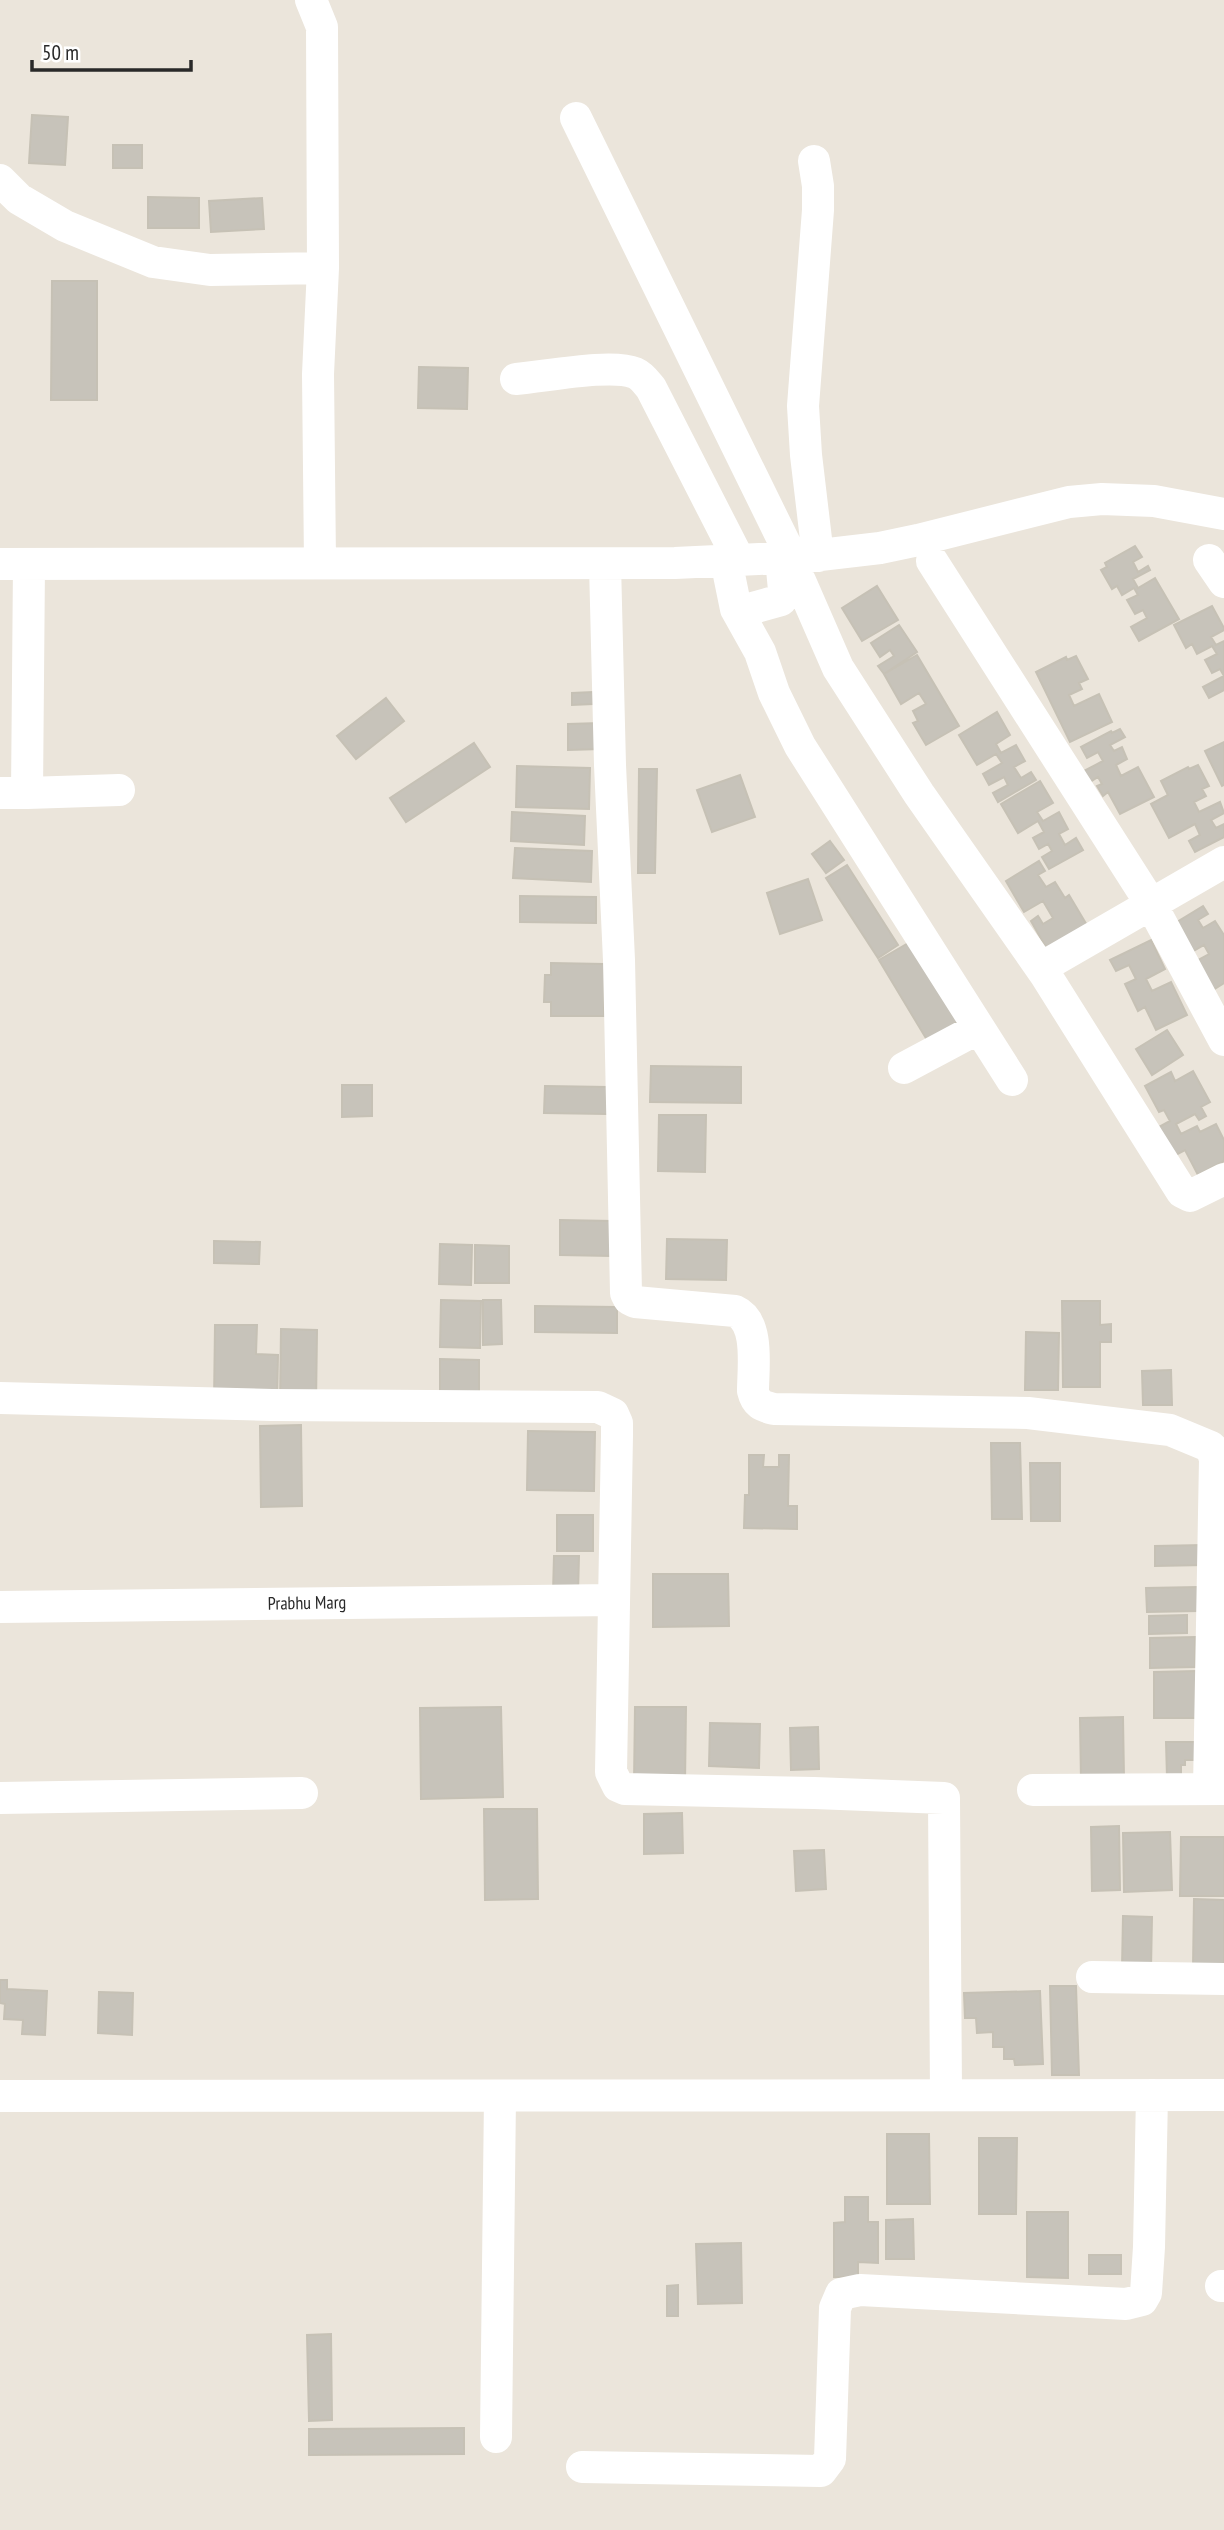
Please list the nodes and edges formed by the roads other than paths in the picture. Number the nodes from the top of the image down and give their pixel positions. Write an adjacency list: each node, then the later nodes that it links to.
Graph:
1 (311, 0): 5 (street)
2 (576, 118): 11 (street)
3 (814, 161): 11 (street)
4 (0, 180): 5 (street)
5 (323, 268): 10 (street)
6 (516, 379): 8 (street)
7 (1224, 514): 11 (street)
8 (732, 560): 11 (street); 13 (street); 14 (street)
9 (932, 561): 18 (street)
10 (320, 563): 12 (street); 13 (street)
11 (798, 563): 14 (street); 19 (street)
12 (15, 564): 16 (street)
13 (606, 564): 28 (street)
14 (736, 609): 20 (street)
15 (120, 790): 16 (street)
16 (13, 793)
17 (1224, 862): 18 (street)
18 (1151, 904): 19 (street); 21 (street)
19 (1045, 974): 24 (street)
20 (979, 1028): 22 (street); 23 (street)
21 (1224, 1040)
22 (904, 1068)
23 (1012, 1080)
24 (1224, 1179)
25 (0, 1398): 26 (street)
26 (613, 1600): 27 (street, Prabhu Marg); 34 (street)
27 (0, 1607)
28 (1217, 1789): 29 (street)
29 (1033, 1790)
30 (302, 1793): 31 (street)
31 (0, 1798)
32 (1092, 1977): 33 (street)
33 (1224, 1979)
34 (946, 2095): 35 (street); 38 (street)
35 (1152, 2095): 36 (street); 40 (street)
36 (1224, 2095)
37 (0, 2096): 38 (street)
38 (500, 2096): 39 (street)
39 (496, 2438)
40 (582, 2467)

